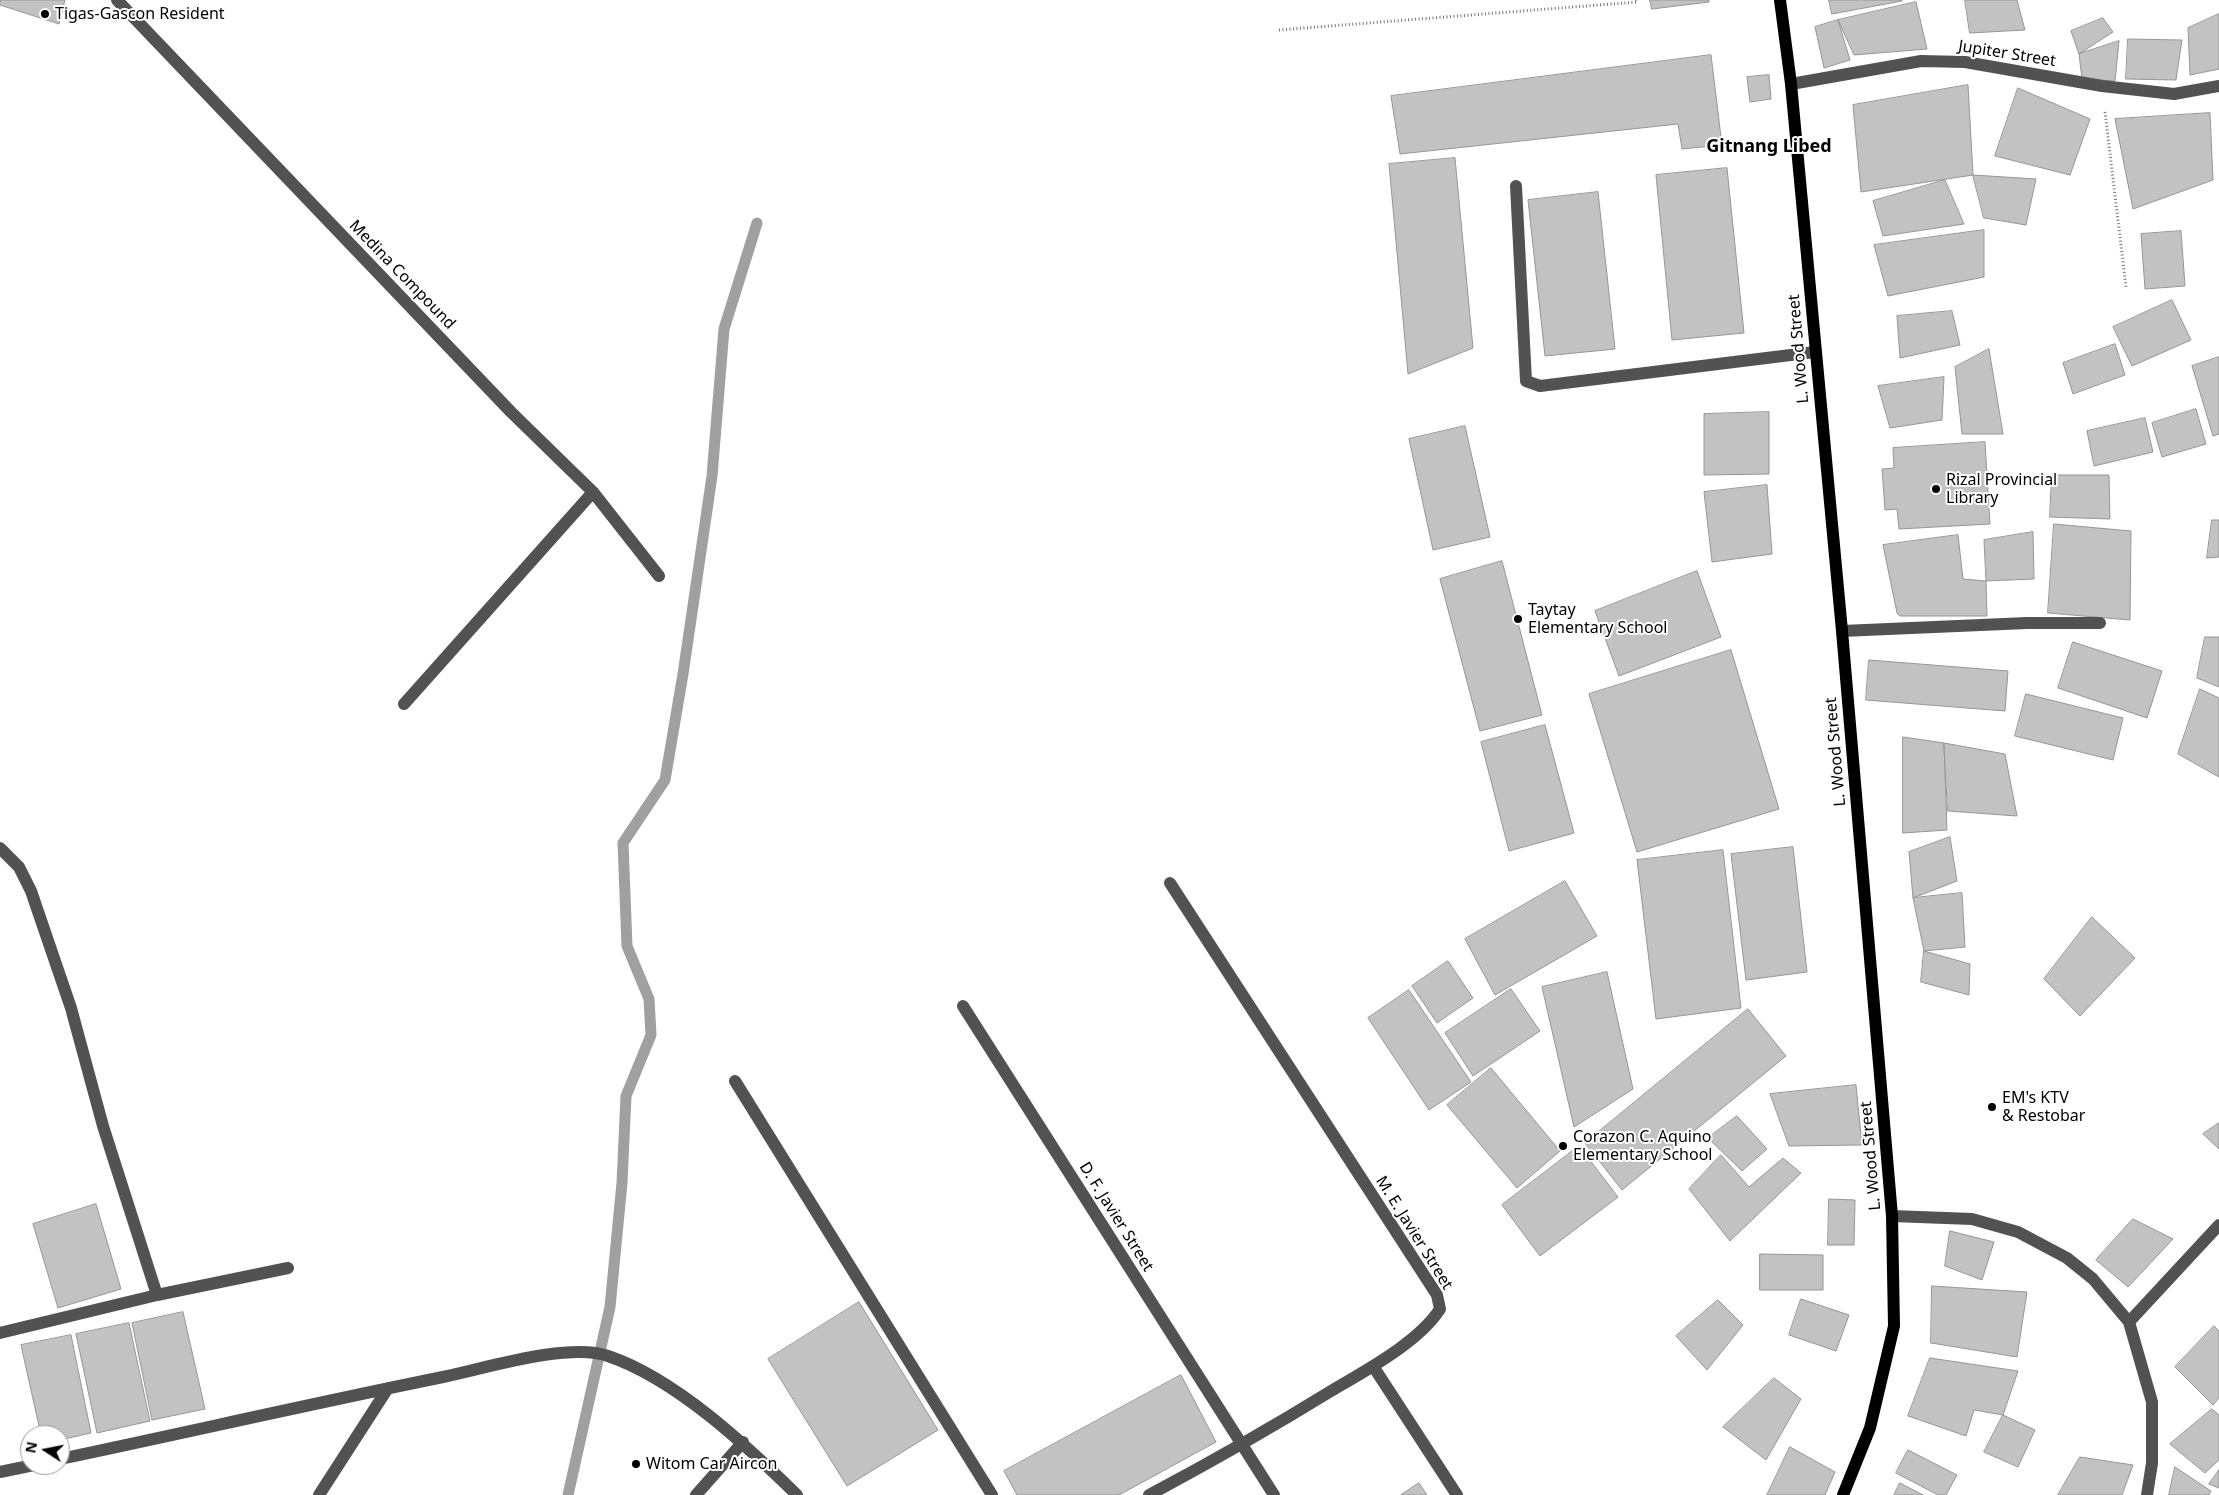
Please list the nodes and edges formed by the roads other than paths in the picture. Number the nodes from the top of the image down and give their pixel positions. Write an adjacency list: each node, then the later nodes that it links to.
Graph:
1 (1780, 0): 3 (main road, L. Wood Street)
2 (122, 2): 7 (street, Medina Compound)
3 (1791, 84): 4 (street, Jupiter Street); 6 (main road, L. Wood Street)
4 (2219, 86)
5 (1516, 186): 6 (street)
6 (1815, 352): 10 (main road, L. Wood Street)
7 (593, 492): 8 (street, Medina Compound); 11 (street)
8 (659, 576)
9 (2100, 623): 10 (street)
10 (1842, 631): 16 (main road, L. Wood Street)
11 (404, 704)
12 (0, 848): 19 (street)
13 (1170, 883): 22 (street, M. E. Javier Street)
14 (963, 1006): 25 (street, D. F. Javier Street)
15 (735, 1081): 32 (street)
16 (1892, 1216): 20 (street); 36 (main road, L. Wood Street)
17 (2219, 1225): 20 (street)
18 (288, 1268): 19 (street)
19 (157, 1295): 21 (street)
20 (2130, 1322): 37 (street)
21 (0, 1333)
22 (1373, 1366): 25 (street, M. E. Javier Street); 35 (street)
23 (388, 1388): 24 (street); 26 (street); 29 (street)
24 (743, 1442): 30 (street); 31 (street)
25 (1242, 1445): 33 (street, M. E. Javier Street); 34 (street, D. F. Javier Street)
26 (70, 1457)
27 (20, 1468): 28 (street)
28 (0, 1472)
29 (319, 1495)
30 (696, 1495)
31 (797, 1495)
32 (992, 1495)
33 (1149, 1495)
34 (1274, 1495)
35 (1457, 1495)
36 (1842, 1495)
37 (2147, 1495)

